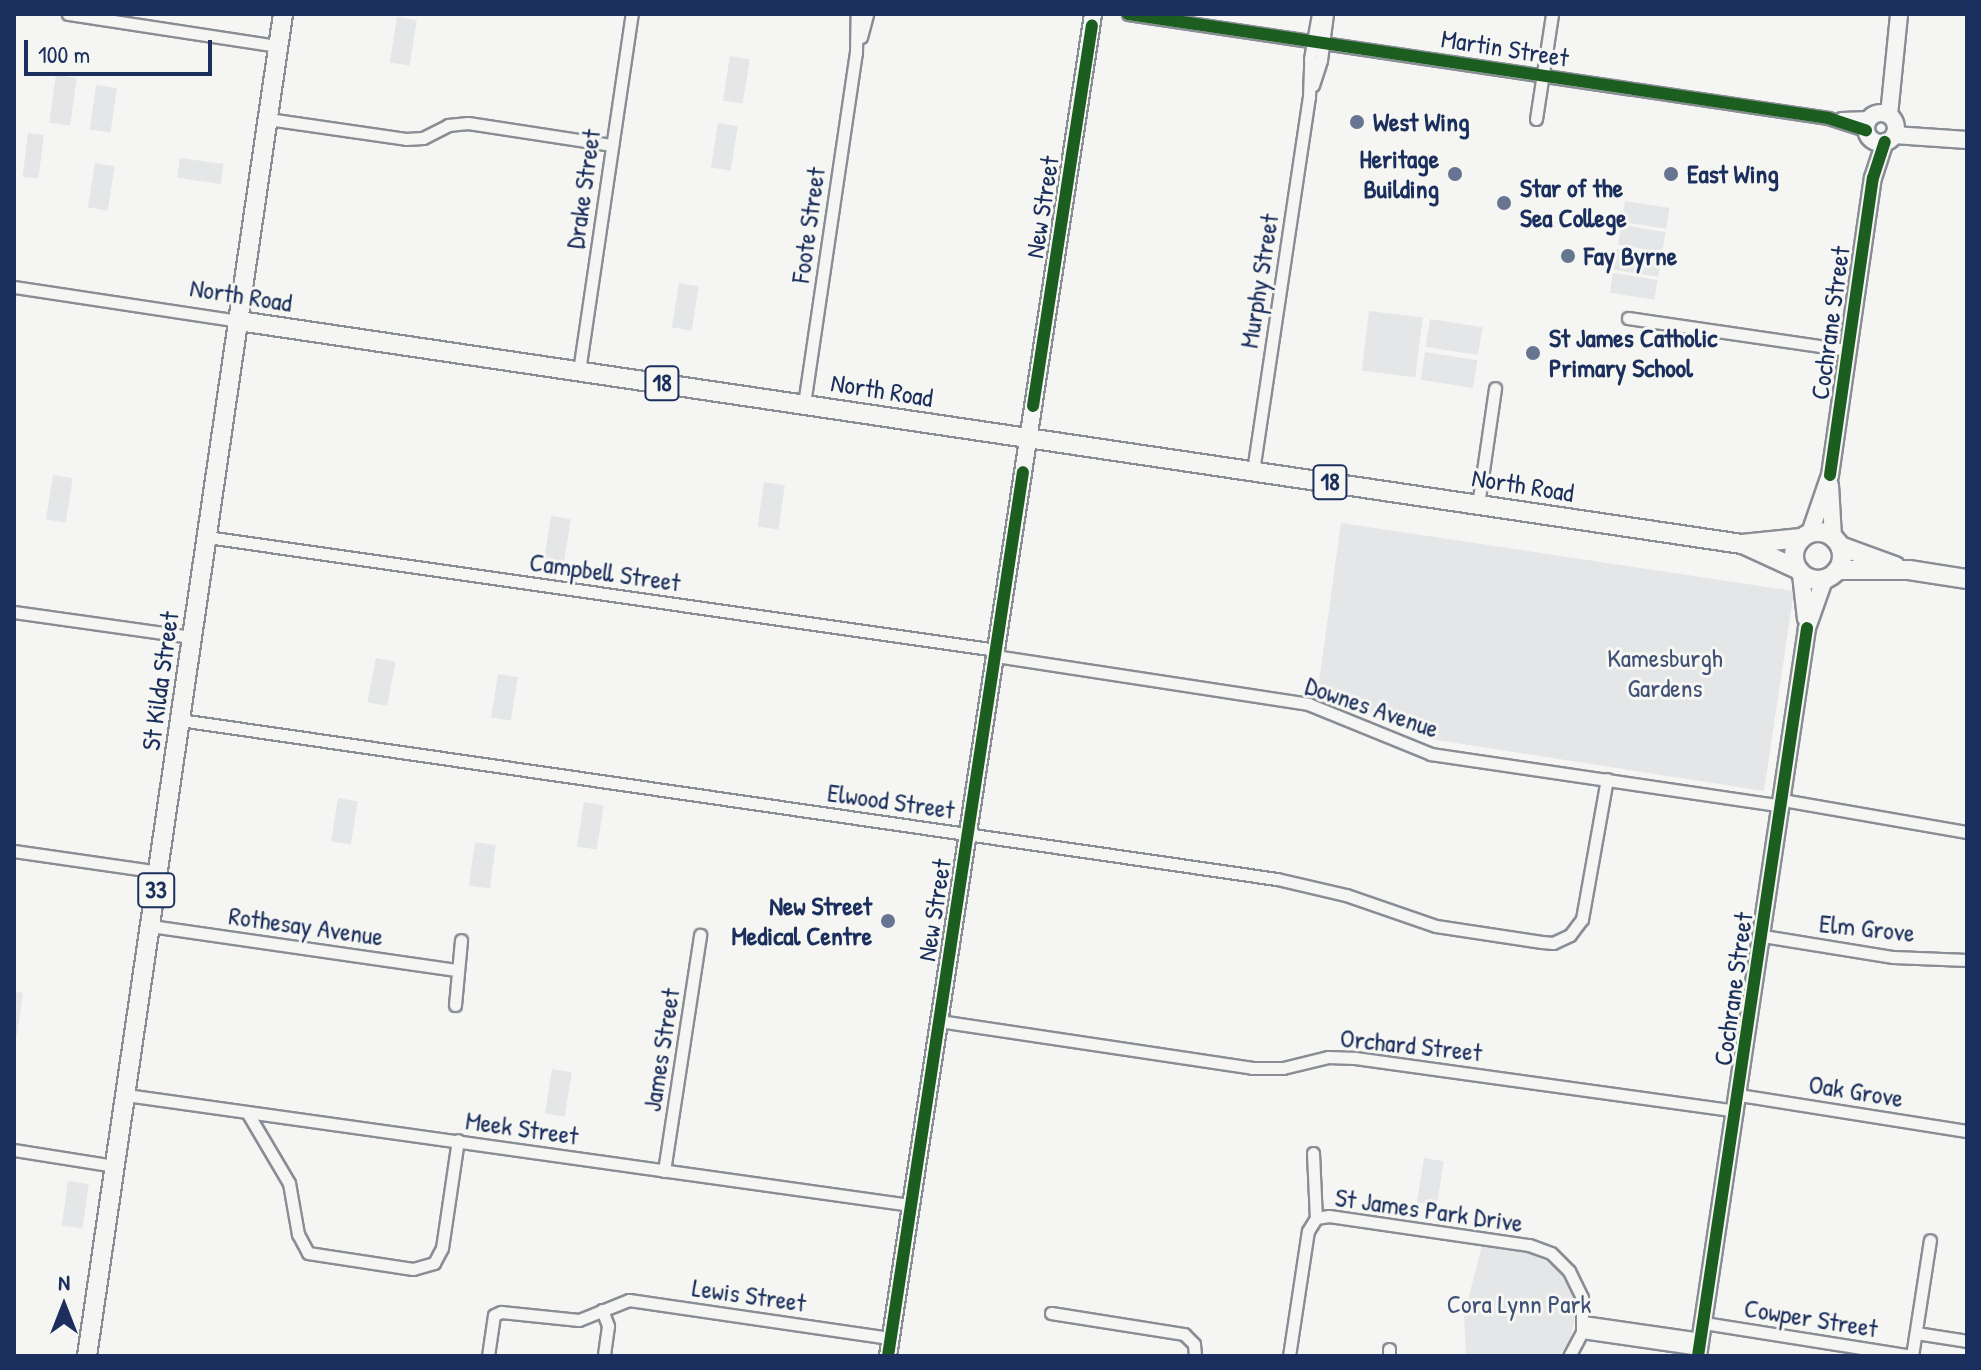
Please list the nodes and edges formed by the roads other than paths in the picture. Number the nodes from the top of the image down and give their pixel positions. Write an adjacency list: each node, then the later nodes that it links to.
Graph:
1 (68, 14): 13 (street)
2 (283, 14): 13 (main road, St Kilda Street / 33)
3 (632, 14): 20 (street, Drake Street)
4 (857, 14): 14 (street, Foote Street)
5 (867, 14): 14 (street, Foote Street)
6 (1093, 14): 28 (street, New Street)
7 (1128, 14): 12 (street, Martin Street)
8 (1318, 14): 12 (street, Murphy Street)
9 (1327, 14): 12 (street, Murphy Street)
10 (1552, 14): 15 (street)
11 (1899, 14): 18 (street, Cochrane Street)
12 (1318, 42): 15 (street, Martin Street); 29 (street, Murphy Street)
13 (278, 46): 16 (main road, St Kilda Street / 33)
14 (856, 53): 27 (street, Foote Street)
15 (1543, 76): 17 (street); 18 (street, Martin Street)
16 (268, 119): 20 (street); 23 (main road, St Kilda Street / 33)
17 (1536, 119)
18 (1881, 126): 19 (street, Martin Street); 24 (street, Cochrane Street)
19 (1967, 140)
20 (612, 145): 25 (street, Drake Street)
21 (14, 287): 23 (street, North Road)
22 (1628, 318): 24 (street)
23 (239, 321): 25 (main road, North Road / 18); 33 (main road, St Kilda Street / 33)
24 (1848, 350): 30 (street, Cochrane Street)
25 (579, 371): 27 (main road, North Road / 18)
26 (1495, 388): 31 (street)
27 (804, 404): 28 (main road, North Road / 18)
28 (1029, 437): 29 (main road, North Road / 18); 43 (street, New Street)
29 (1253, 471): 31 (main road, North Road / 18)
30 (1830, 475): 32 (street, Cochrane Street); 34 (street, Cochrane Street)
31 (1478, 505): 35 (main road, North Road / 18)
32 (1805, 536): 34 (main road, 18); 35 (main road, North Road / 18); 37 (main road)
33 (207, 537): 42 (main road, St Kilda Street / 33); 43 (street, Campbell Street)
34 (1837, 541): 36 (main road, 18); 38 (main road)
35 (1742, 544): 37 (main road, North Road / 18)
36 (1909, 570): 38 (main road, 18); 39 (main road, 18)
37 (1799, 572): 38 (main road, 18); 41 (street, Cochrane Street)
38 (1831, 575): 41 (street, Cochrane Street)
39 (1967, 579)
40 (14, 612): 42 (street)
41 (1807, 628): 46 (street, Cochrane Street)
42 (193, 637): 44 (main road, St Kilda Street / 33)
43 (996, 653): 45 (street, Downes Avenue); 48 (street, New Street)
44 (180, 720): 48 (street, Elwood Street); 50 (main road, St Kilda Street / 33)
45 (1607, 779): 46 (street, Downes Avenue); 48 (street, Elwood Street)
46 (1782, 803): 47 (street, Downes Avenue); 53 (street, Cochrane Street)
47 (1967, 832)
48 (968, 834): 58 (street, New Street)
49 (14, 851): 50 (street)
50 (159, 872): 51 (main road, St Kilda Street / 33)
51 (151, 926): 56 (street, Rothesay Avenue); 59 (main road, St Kilda Street / 33)
52 (700, 935): 67 (street, James Street)
53 (1763, 936): 55 (street, Elm Grove); 60 (street, Cochrane Street)
54 (461, 940): 56 (street)
55 (1967, 960)
56 (456, 970): 57 (street)
57 (455, 1005)
58 (939, 1021): 60 (street, Orchard Street); 68 (street, New Street)
59 (126, 1095): 61 (street, Meek Street); 66 (main road, St Kilda Street / 33)
60 (1738, 1103): 62 (street, Oak Grove); 77 (street, Cochrane Street)
61 (247, 1112): 63 (street, Meek Street); 63 (street)
62 (1967, 1131)
63 (458, 1140): 67 (street, Meek Street)
64 (14, 1150): 66 (street)
65 (1313, 1153): 69 (street, St James Park Drive)
66 (115, 1166): 79 (main road, St Kilda Street / 33)
67 (664, 1171): 68 (street, Meek Street)
68 (911, 1205): 75 (street, New Street)
69 (1316, 1218): 73 (street, St James Park Drive); 78 (street, St James Park Drive)
70 (1930, 1240): 74 (street)
71 (602, 1310): 75 (street, Lewis Street); 80 (street, Lewis Street); 81 (street)
72 (1051, 1313): 83 (street)
73 (1583, 1327): 77 (street); 84 (street)
74 (1916, 1333): 76 (street); 85 (street)
75 (891, 1338): 82 (street, New Street)
76 (1967, 1341)
77 (1701, 1342): 85 (street, Cowper Street)
78 (1289, 1354)
79 (87, 1356)
80 (488, 1356)
81 (604, 1356)
82 (888, 1356)
83 (1195, 1356)
84 (1569, 1356)
85 (1912, 1356)

